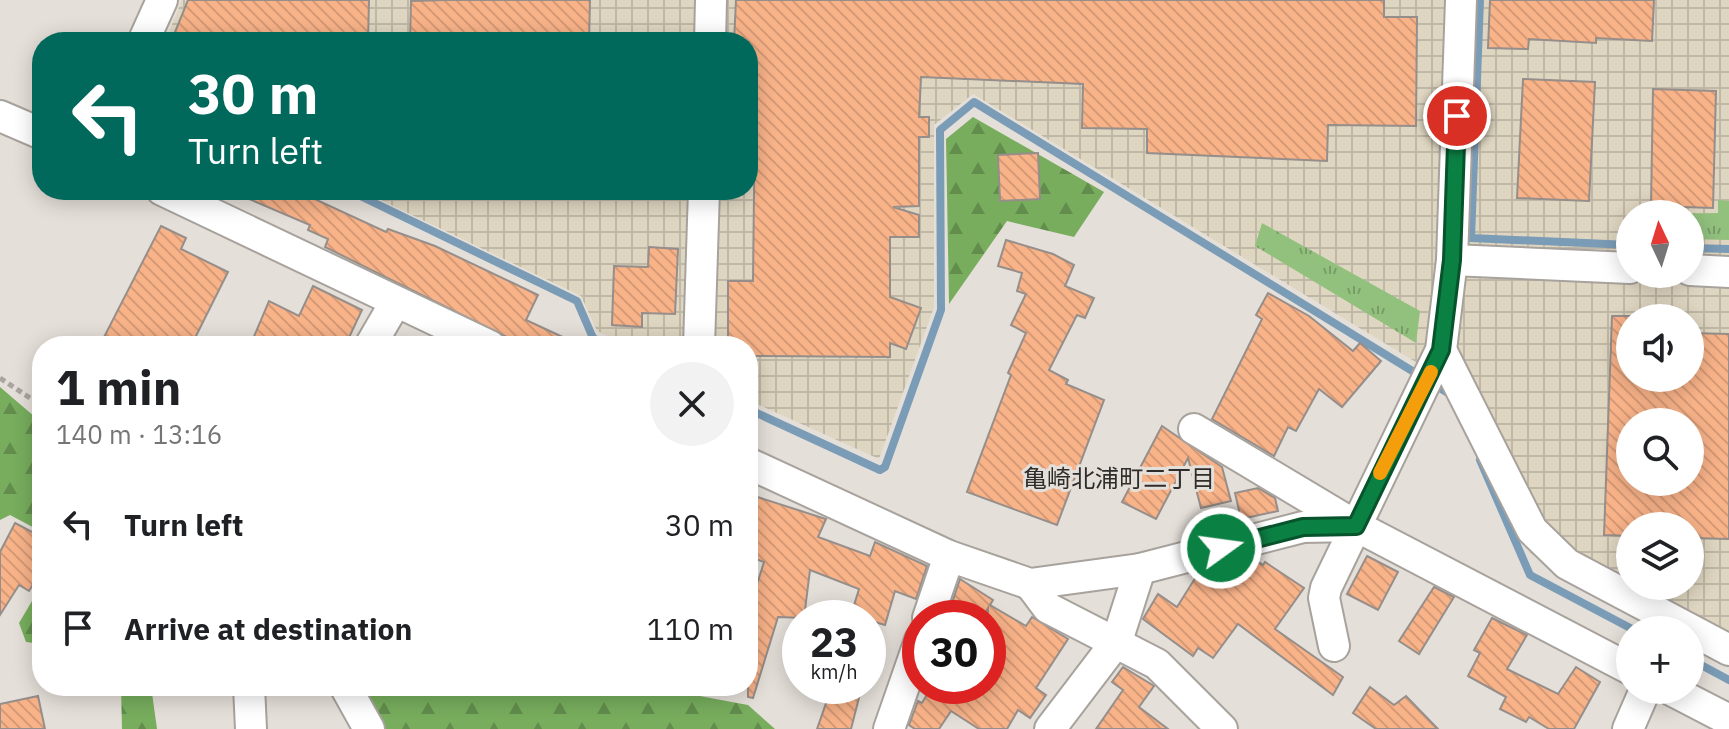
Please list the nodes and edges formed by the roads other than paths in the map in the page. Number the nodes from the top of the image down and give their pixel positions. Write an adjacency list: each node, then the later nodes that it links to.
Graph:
1 (162, 0): 4 (street)
2 (711, 0): 5 (street)
3 (1461, 0): 10 (street)
4 (148, 32)
5 (710, 32)
6 (1, 119): 7 (street)
7 (32, 130)
8 (183, 200): 14 (street)
9 (704, 200): 17 (street)
10 (1452, 260): 11 (street); 18 (street)
11 (1616, 267)
12 (1704, 271): 13 (street)
13 (1729, 272)
14 (395, 303): 15 (street); 16 (street)
15 (376, 336)
16 (468, 336)
17 (699, 336)
18 (1432, 369): 21 (street); 28 (street)
19 (1194, 429): 21 (street)
20 (758, 468): 22 (street)
21 (1356, 526): 23 (street); 27 (street); 29 (street)
22 (949, 556): 24 (street); 25 (street)
23 (1140, 569): 24 (street); 26 (street)
24 (1030, 584): 26 (street)
25 (934, 600)
26 (1117, 641): 39 (street); 40 (street)
27 (1334, 646)
28 (1729, 650)
29 (1616, 662)
30 (902, 692): 38 (street)
31 (249, 696): 36 (street)
32 (351, 696): 37 (street)
33 (1639, 704): 41 (street)
34 (1698, 704): 35 (street)
35 (1729, 720)
36 (251, 729)
37 (369, 729)
38 (889, 729)
39 (1050, 729)
40 (1222, 729)
41 (1628, 729)

